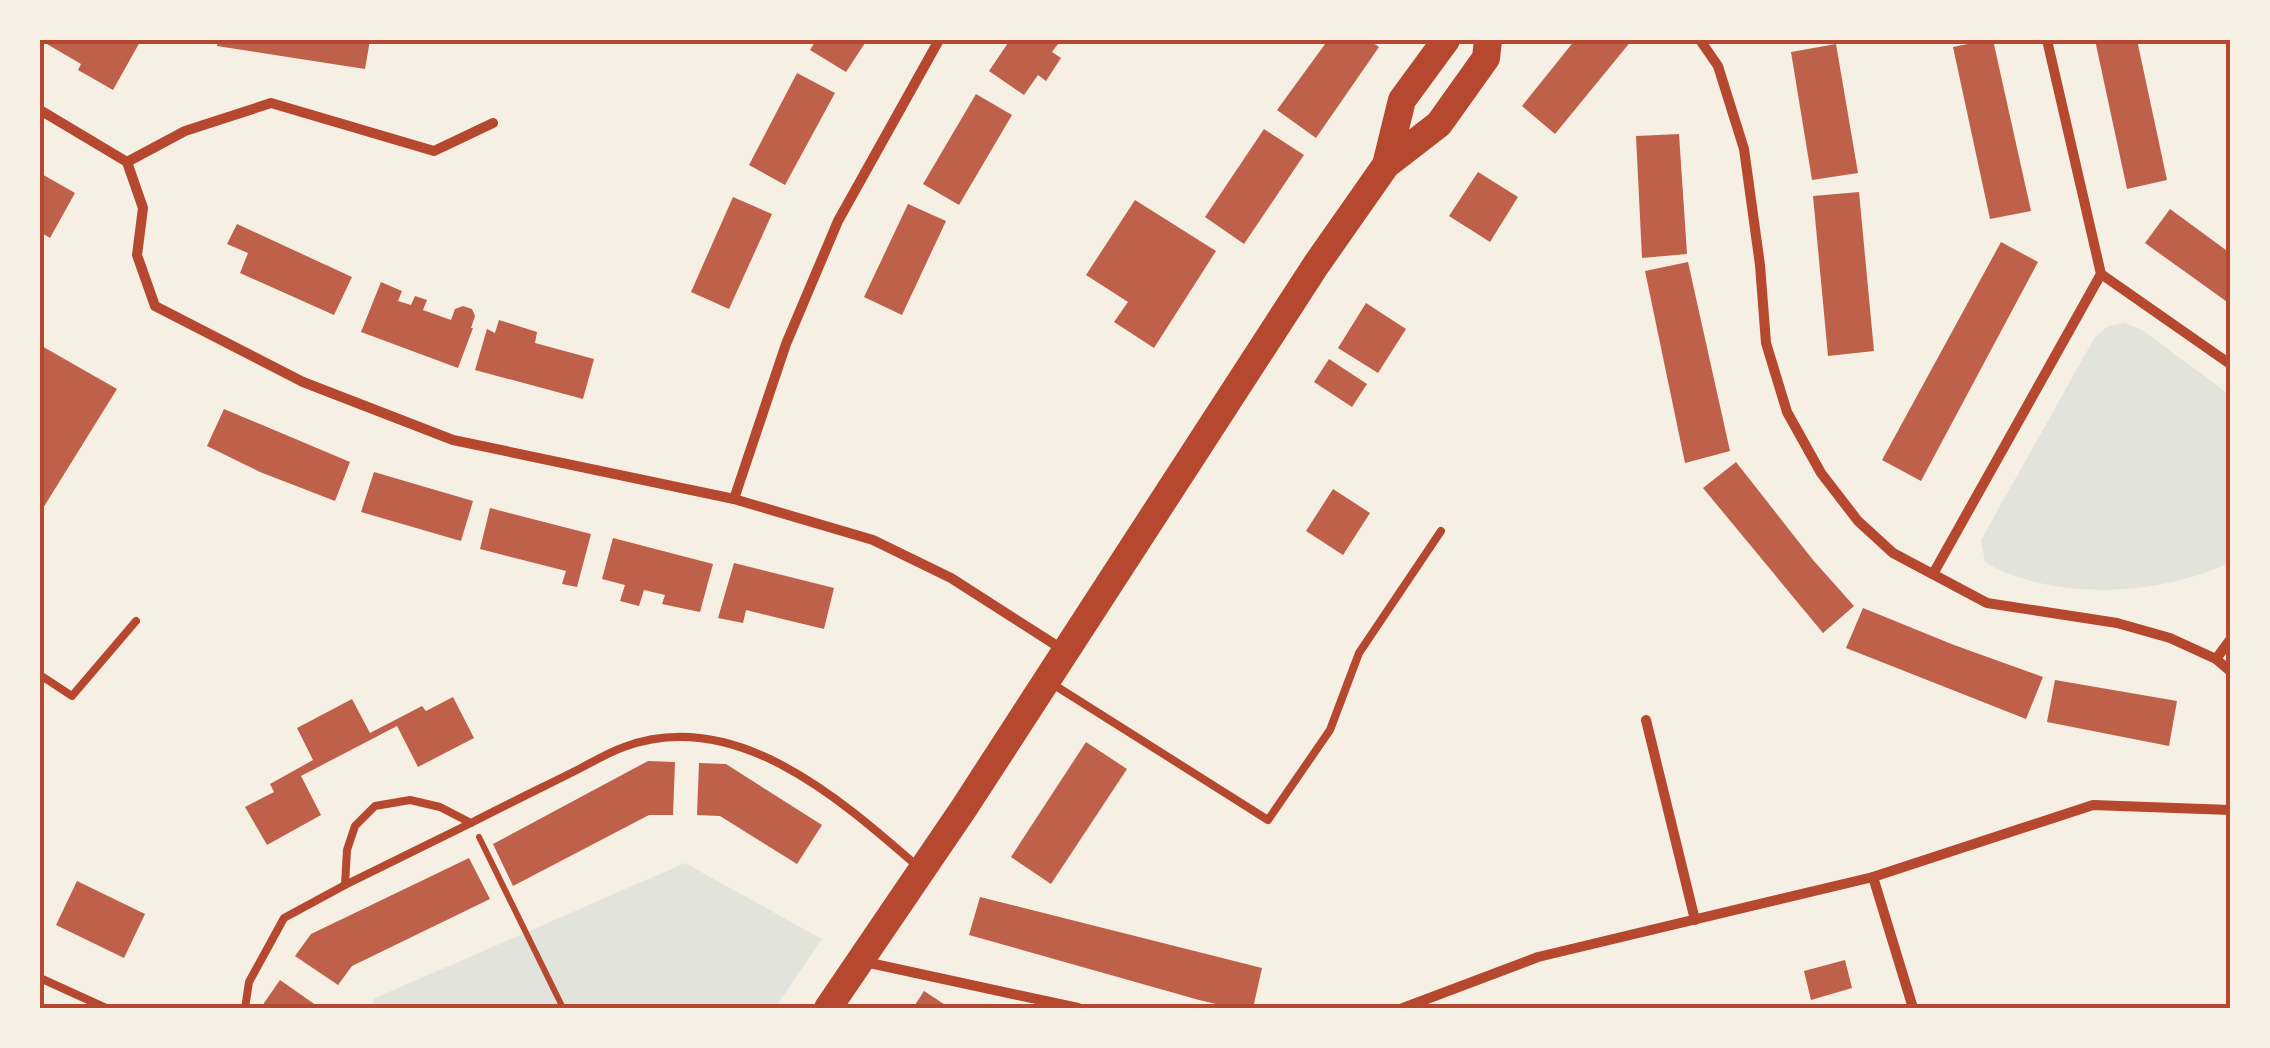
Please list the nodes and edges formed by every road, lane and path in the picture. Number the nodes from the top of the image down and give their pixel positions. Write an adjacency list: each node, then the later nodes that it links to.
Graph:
1 (938, 40): 12 (street)
2 (1446, 40): 9 (highway)
3 (1700, 40): 14 (street)
4 (2047, 40): 10 (street)
5 (1486, 41): 9 (highway)
6 (40, 110): 8 (street)
7 (493, 123): 8 (street)
8 (126, 162): 12 (street)
9 (1386, 165): 17 (highway)
10 (2101, 274): 11 (street); 14 (street)
11 (2230, 364)
12 (734, 499): 17 (street)
13 (1441, 532): 21 (lane)
14 (1933, 574): 18 (street)
15 (136, 622): 20 (lane)
16 (2230, 640): 18 (street)
17 (1066, 652): 21 (highway)
18 (2216, 659): 19 (street)
19 (2230, 671)
20 (40, 675)
21 (1048, 680): 25 (highway)
22 (1646, 720): 28 (street)
23 (2230, 810): 26 (street)
24 (472, 822): 25 (lane); 27 (lane); 27 (lane); 35 (path)
25 (922, 870): 29 (highway)
26 (1873, 877): 28 (street); 39 (street)
27 (345, 885): 34 (lane)
28 (1695, 920): 32 (street)
29 (860, 960): 31 (street); 36 (highway)
30 (40, 978): 33 (lane)
31 (1032, 1003): 37 (street)
32 (1427, 1004): 38 (street)
33 (106, 1008)
34 (245, 1008)
35 (563, 1008)
36 (828, 1008)
37 (1078, 1008)
38 (1402, 1008)
39 (1912, 1008)

